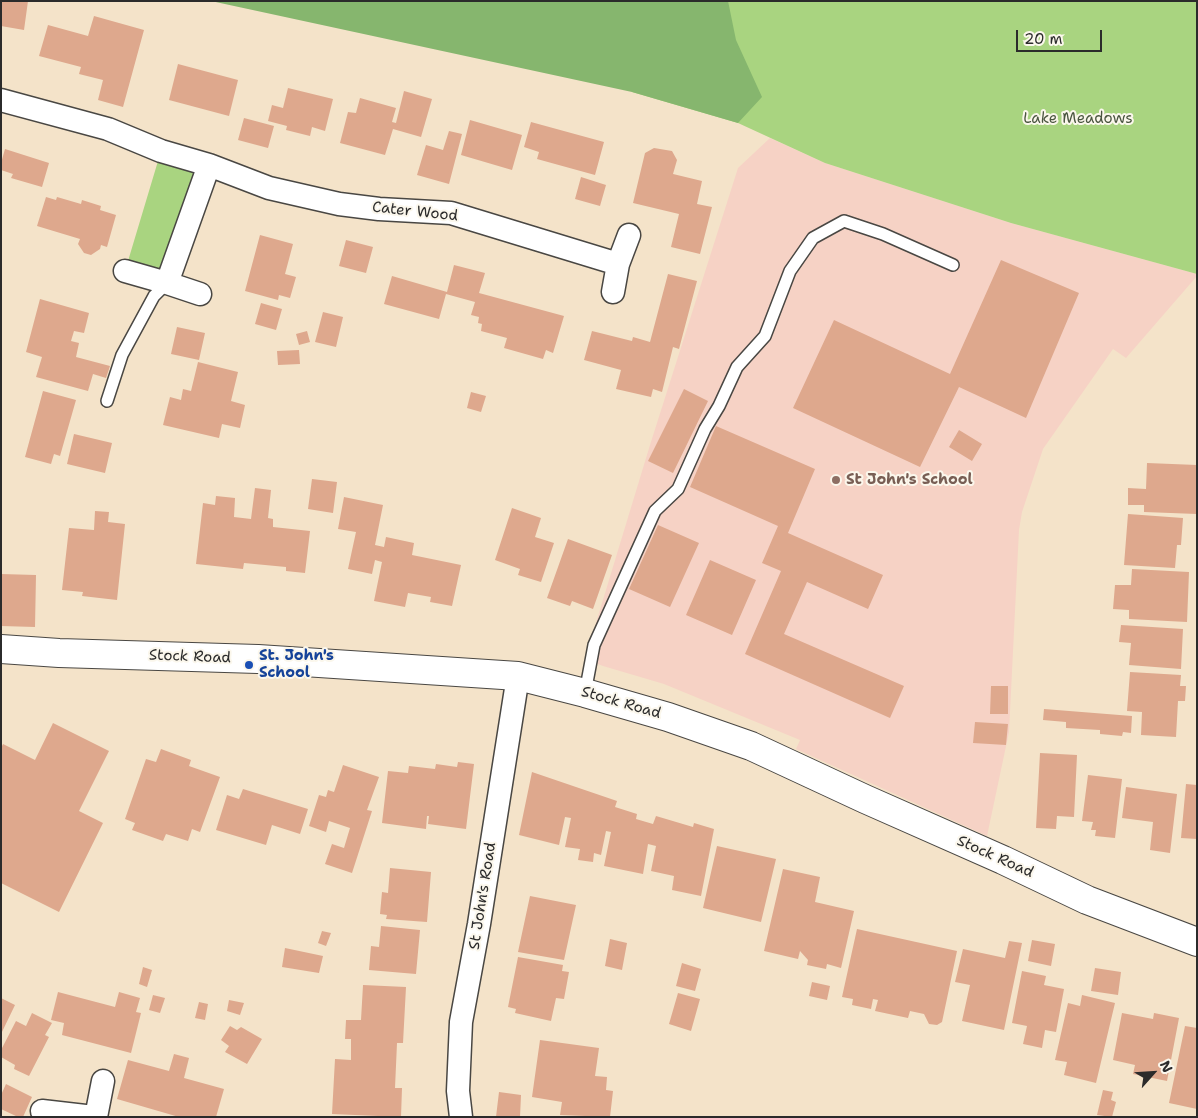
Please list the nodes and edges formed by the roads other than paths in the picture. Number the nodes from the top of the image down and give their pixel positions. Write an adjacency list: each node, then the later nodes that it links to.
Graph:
1 (1, 100): 2 (street, Cater Wood)
2 (209, 165): 4 (street, Cater Wood); 7 (street)
3 (629, 235): 4 (street)
4 (618, 264): 8 (street)
5 (953, 265): 13 (lane)
6 (125, 271): 7 (street)
7 (167, 283): 9 (street); 10 (lane)
8 (614, 292)
9 (200, 294)
10 (106, 401)
11 (1, 649): 12 (main road, Stock Road)
12 (518, 676): 13 (main road, Stock Road); 18 (street, St John's Road)
13 (585, 693): 14 (main road, Stock Road)
14 (1197, 942)
15 (103, 1081): 17 (street)
16 (42, 1111): 17 (street)
17 (95, 1117)
18 (461, 1117)

